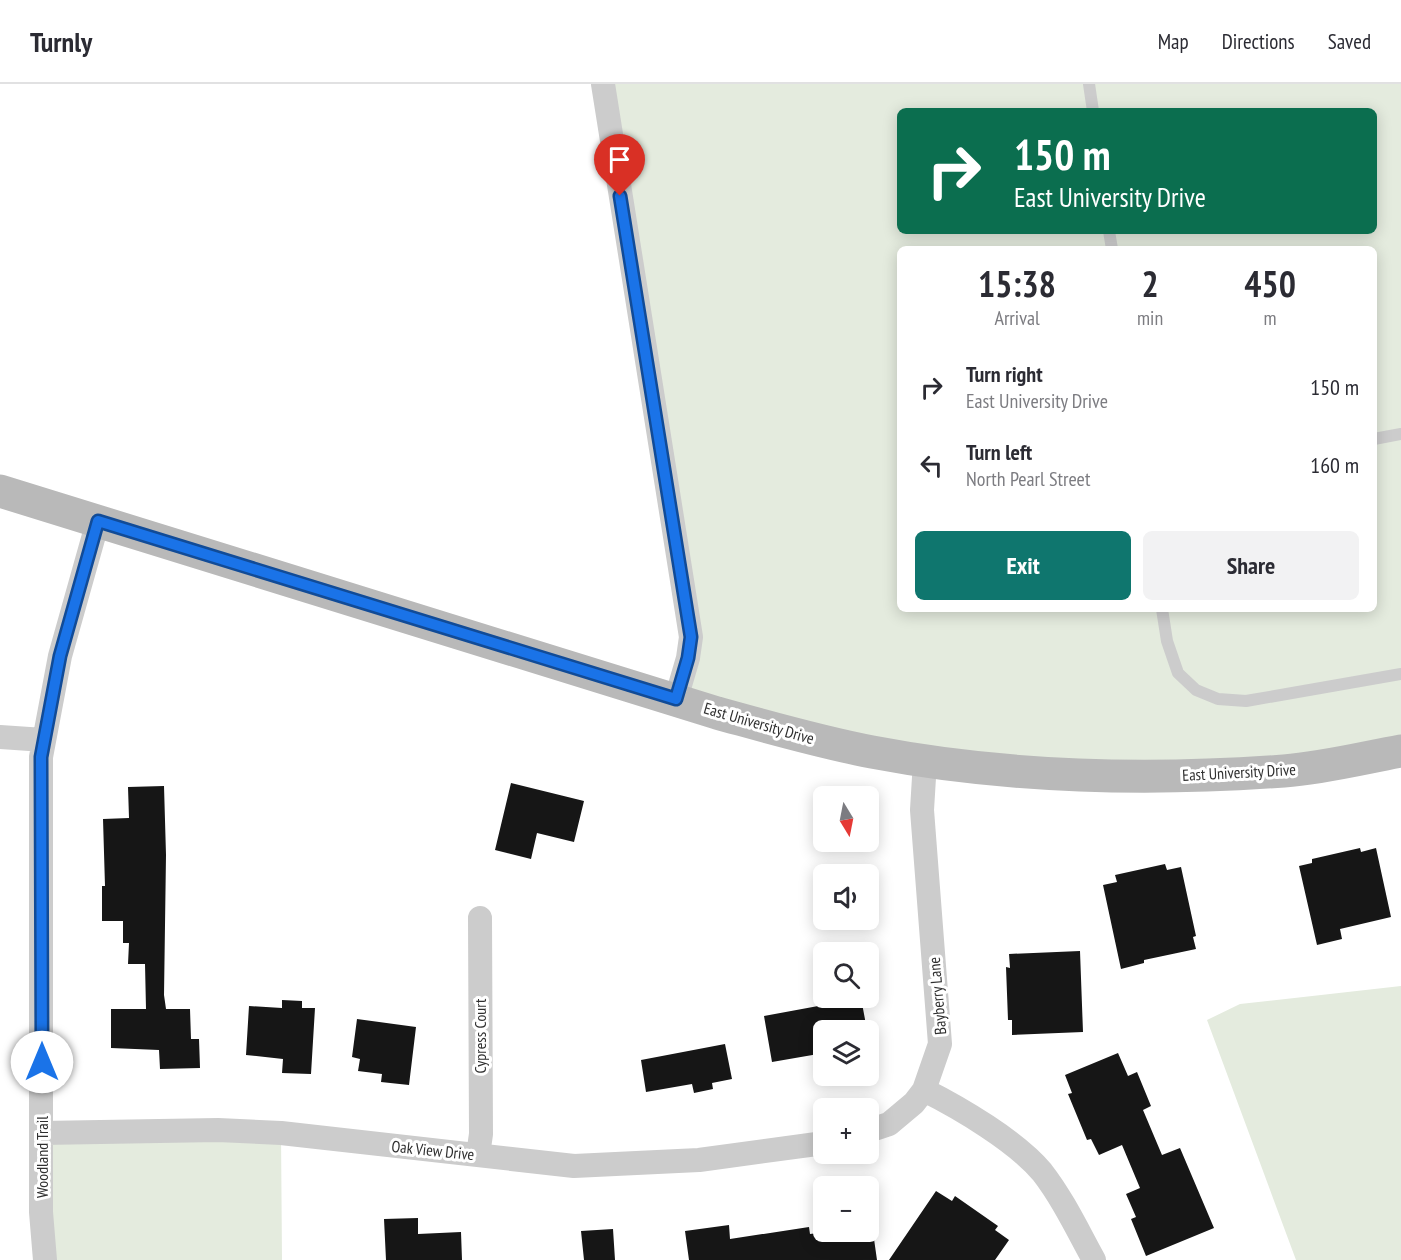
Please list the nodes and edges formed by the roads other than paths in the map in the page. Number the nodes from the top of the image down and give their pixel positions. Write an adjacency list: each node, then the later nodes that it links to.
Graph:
1 (603, 84): 10 (street)
2 (1089, 84): 3 (lane)
3 (1093, 108)
4 (1401, 434): 5 (lane)
5 (1377, 438)
6 (0, 491): 7 (main road, East University Drive)
7 (98, 521): 10 (main road, East University Drive); 12 (street, Woodland Trail)
8 (1162, 612): 9 (lane)
9 (1401, 674)
10 (676, 699): 14 (main road, East University Drive)
11 (0, 737): 12 (street)
12 (44, 740): 18 (street, Woodland Trail)
13 (1401, 751): 14 (main road, East University Drive)
14 (924, 761): 16 (street, Bayberry Lane)
15 (480, 918): 20 (street, Cypress Court)
16 (924, 1090): 17 (street); 22 (street)
17 (879, 1127)
18 (42, 1133): 20 (street, Oak View Drive); 21 (street, Woodland Trail)
19 (813, 1144): 20 (street, Oak View Drive)
20 (478, 1155)
21 (45, 1260)
22 (1094, 1260)

